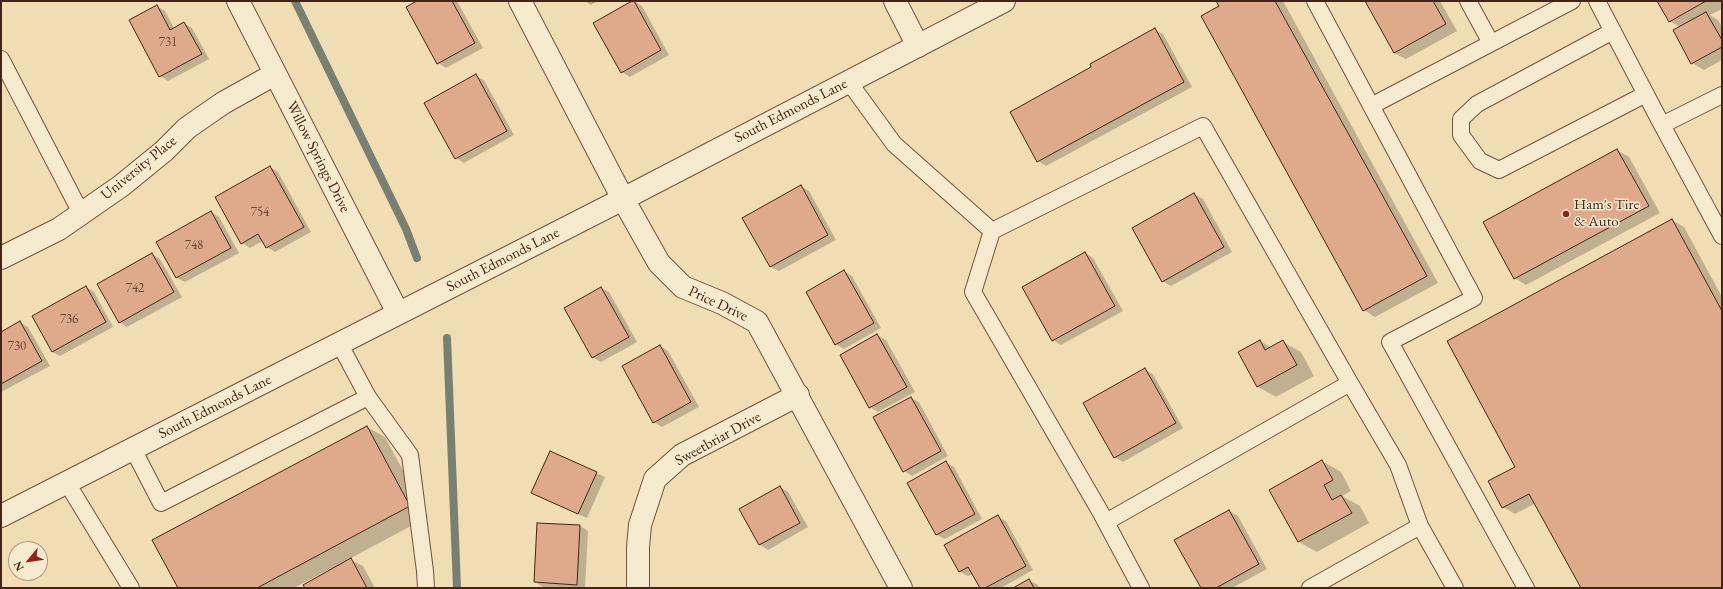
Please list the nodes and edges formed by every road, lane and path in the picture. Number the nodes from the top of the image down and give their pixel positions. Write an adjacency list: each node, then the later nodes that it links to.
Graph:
1 (238, 1): 13 (street, Willow Springs Drive)
2 (520, 1): 19 (street, Price Drive)
3 (895, 1): 11 (street)
4 (1004, 1): 11 (street, South Edmonds Lane)
5 (1315, 1): 17 (lane)
6 (1468, 1): 10 (lane)
7 (1572, 1): 10 (lane)
8 (1597, 1): 9 (lane)
9 (1613, 32): 15 (lane); 15 (lane)
10 (1491, 43): 17 (lane)
11 (918, 46): 14 (street, South Edmonds Lane)
12 (1, 59): 20 (lane)
13 (275, 74): 20 (street, University Place); 24 (street, Willow Springs Drive)
14 (849, 82): 19 (street, South Edmonds Lane); 21 (lane)
15 (1646, 94): 18 (lane)
16 (1722, 95): 18 (lane)
17 (1371, 106): 41 (lane)
18 (1662, 126): 22 (lane)
19 (623, 198): 24 (street, South Edmonds Lane); 27 (street, Price Drive)
20 (81, 213): 23 (street, University Place)
21 (992, 232): 26 (lane); 32 (lane)
22 (1722, 236)
23 (1, 258)
24 (398, 313): 25 (street, South Edmonds Lane)
25 (339, 344): 28 (lane); 29 (street, South Edmonds Lane)
26 (1350, 384): 32 (lane); 33 (lane)
27 (798, 396): 36 (street, Sweetbriar Drive); 37 (street, Price Drive)
28 (368, 397): 29 (lane); 35 (lane)
29 (133, 448): 30 (street, South Edmonds Lane)
30 (67, 483): 31 (street, South Edmonds Lane); 34 (lane)
31 (1, 516)
32 (1106, 522): 38 (lane)
33 (1420, 526): 39 (lane); 40 (lane)
34 (131, 588)
35 (426, 588)
36 (638, 588)
37 (901, 588)
38 (1141, 588)
39 (1310, 588)
40 (1454, 588)
41 (1526, 588)

